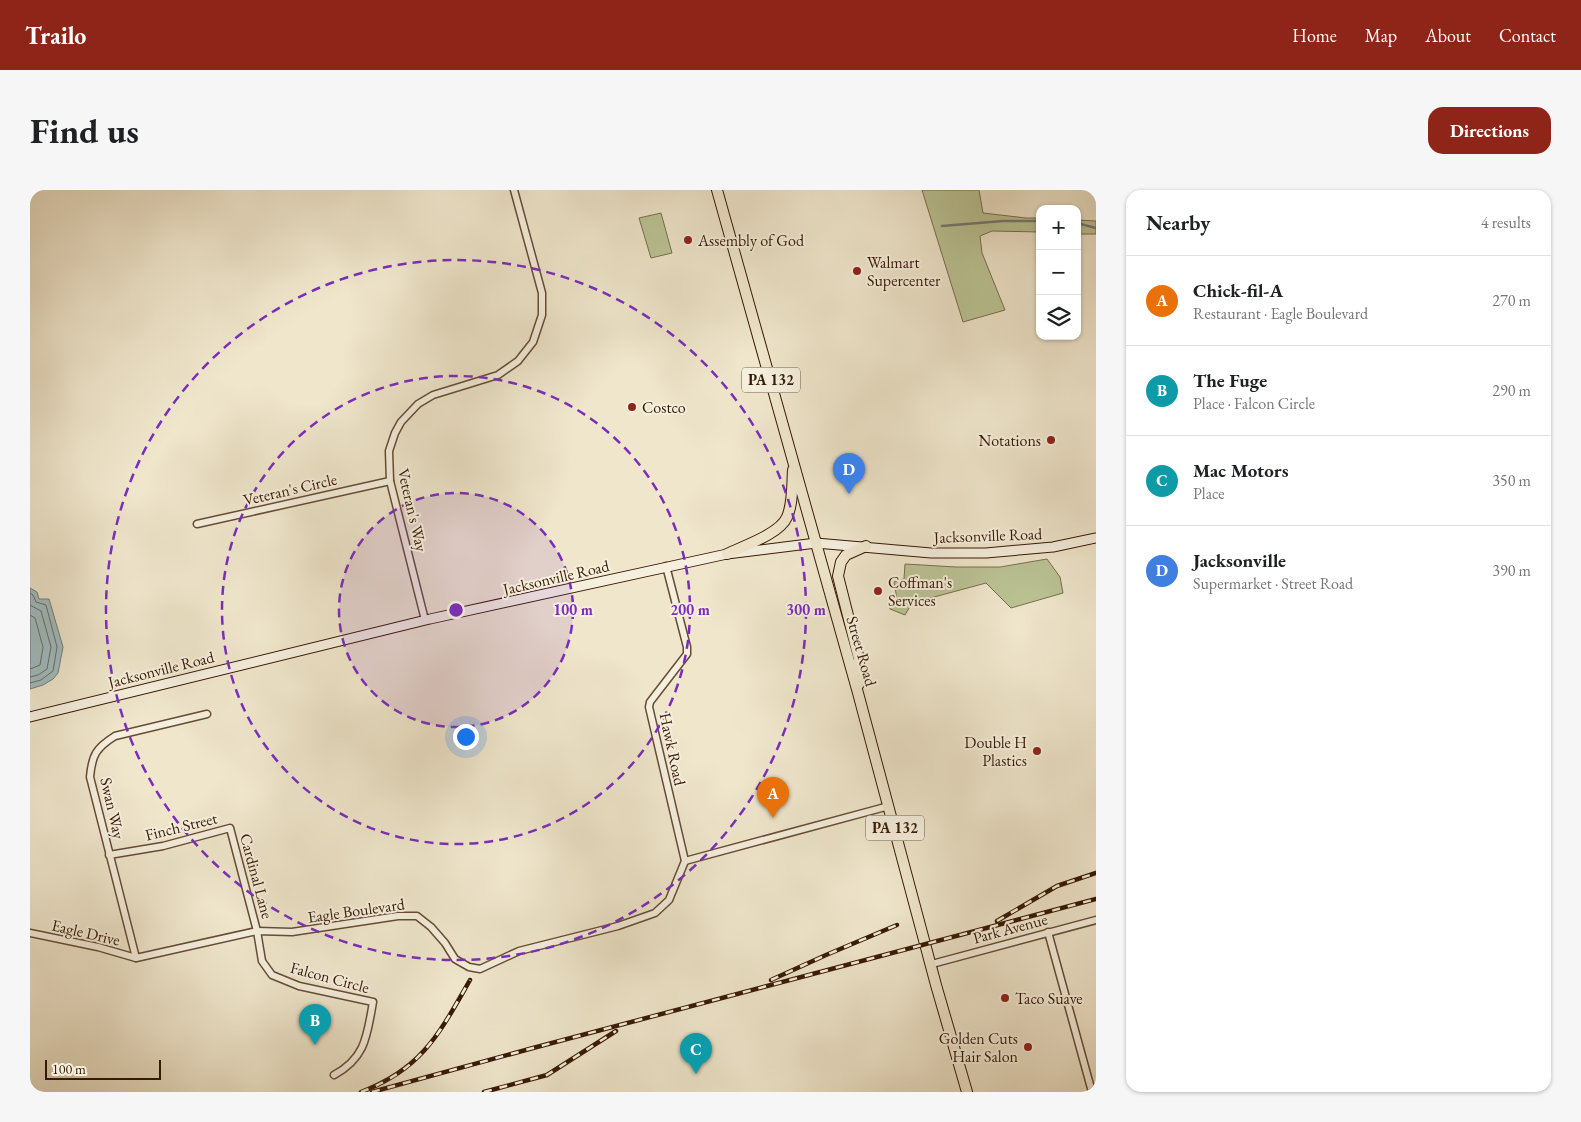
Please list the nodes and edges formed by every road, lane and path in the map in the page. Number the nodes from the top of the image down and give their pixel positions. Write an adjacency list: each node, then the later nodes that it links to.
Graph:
1 (514, 190): 4 (street, Veteran's Way)
2 (717, 190): 3 (main road, Street Road / PA 132)
3 (793, 462): 7 (main road, Street Road / PA 132); 9 (main road)
4 (390, 481): 5 (street, Veteran's Circle); 11 (street, Veteran's Way)
5 (196, 524)
6 (1096, 538): 8 (main road, Jacksonville Road)
7 (816, 543): 8 (main road, Jacksonville Road); 9 (main road, Jacksonville Road); 12 (main road, Street Road / PA 132)
8 (866, 546): 12 (main road)
9 (727, 554): 10 (main road, Jacksonville Road)
10 (666, 566): 11 (main road, Jacksonville Road); 18 (street, Hawk Road)
11 (425, 620): 14 (main road, Jacksonville Road)
12 (858, 693): 15 (main road, Street Road / PA 132)
13 (207, 714): 17 (street, Swan Way)
14 (30, 717)
15 (889, 806): 18 (street); 24 (main road, Street Road / PA 132)
16 (230, 828): 17 (street, Finch Street); 20 (street, Cardinal Lane)
17 (109, 855): 23 (street, Swan Way)
18 (685, 862): 20 (street, Eagle Boulevard)
19 (1096, 920): 21 (street, Park Avenue)
20 (257, 931): 23 (street, Eagle Boulevard); 25 (street, Falcon Circle)
21 (1048, 932): 24 (street, Park Avenue); 27 (street)
22 (30, 934): 23 (street, Eagle Drive)
23 (136, 958)
24 (932, 964): 26 (main road, Street Road / PA 132)
25 (334, 1074)
26 (967, 1092)
27 (1092, 1092)

